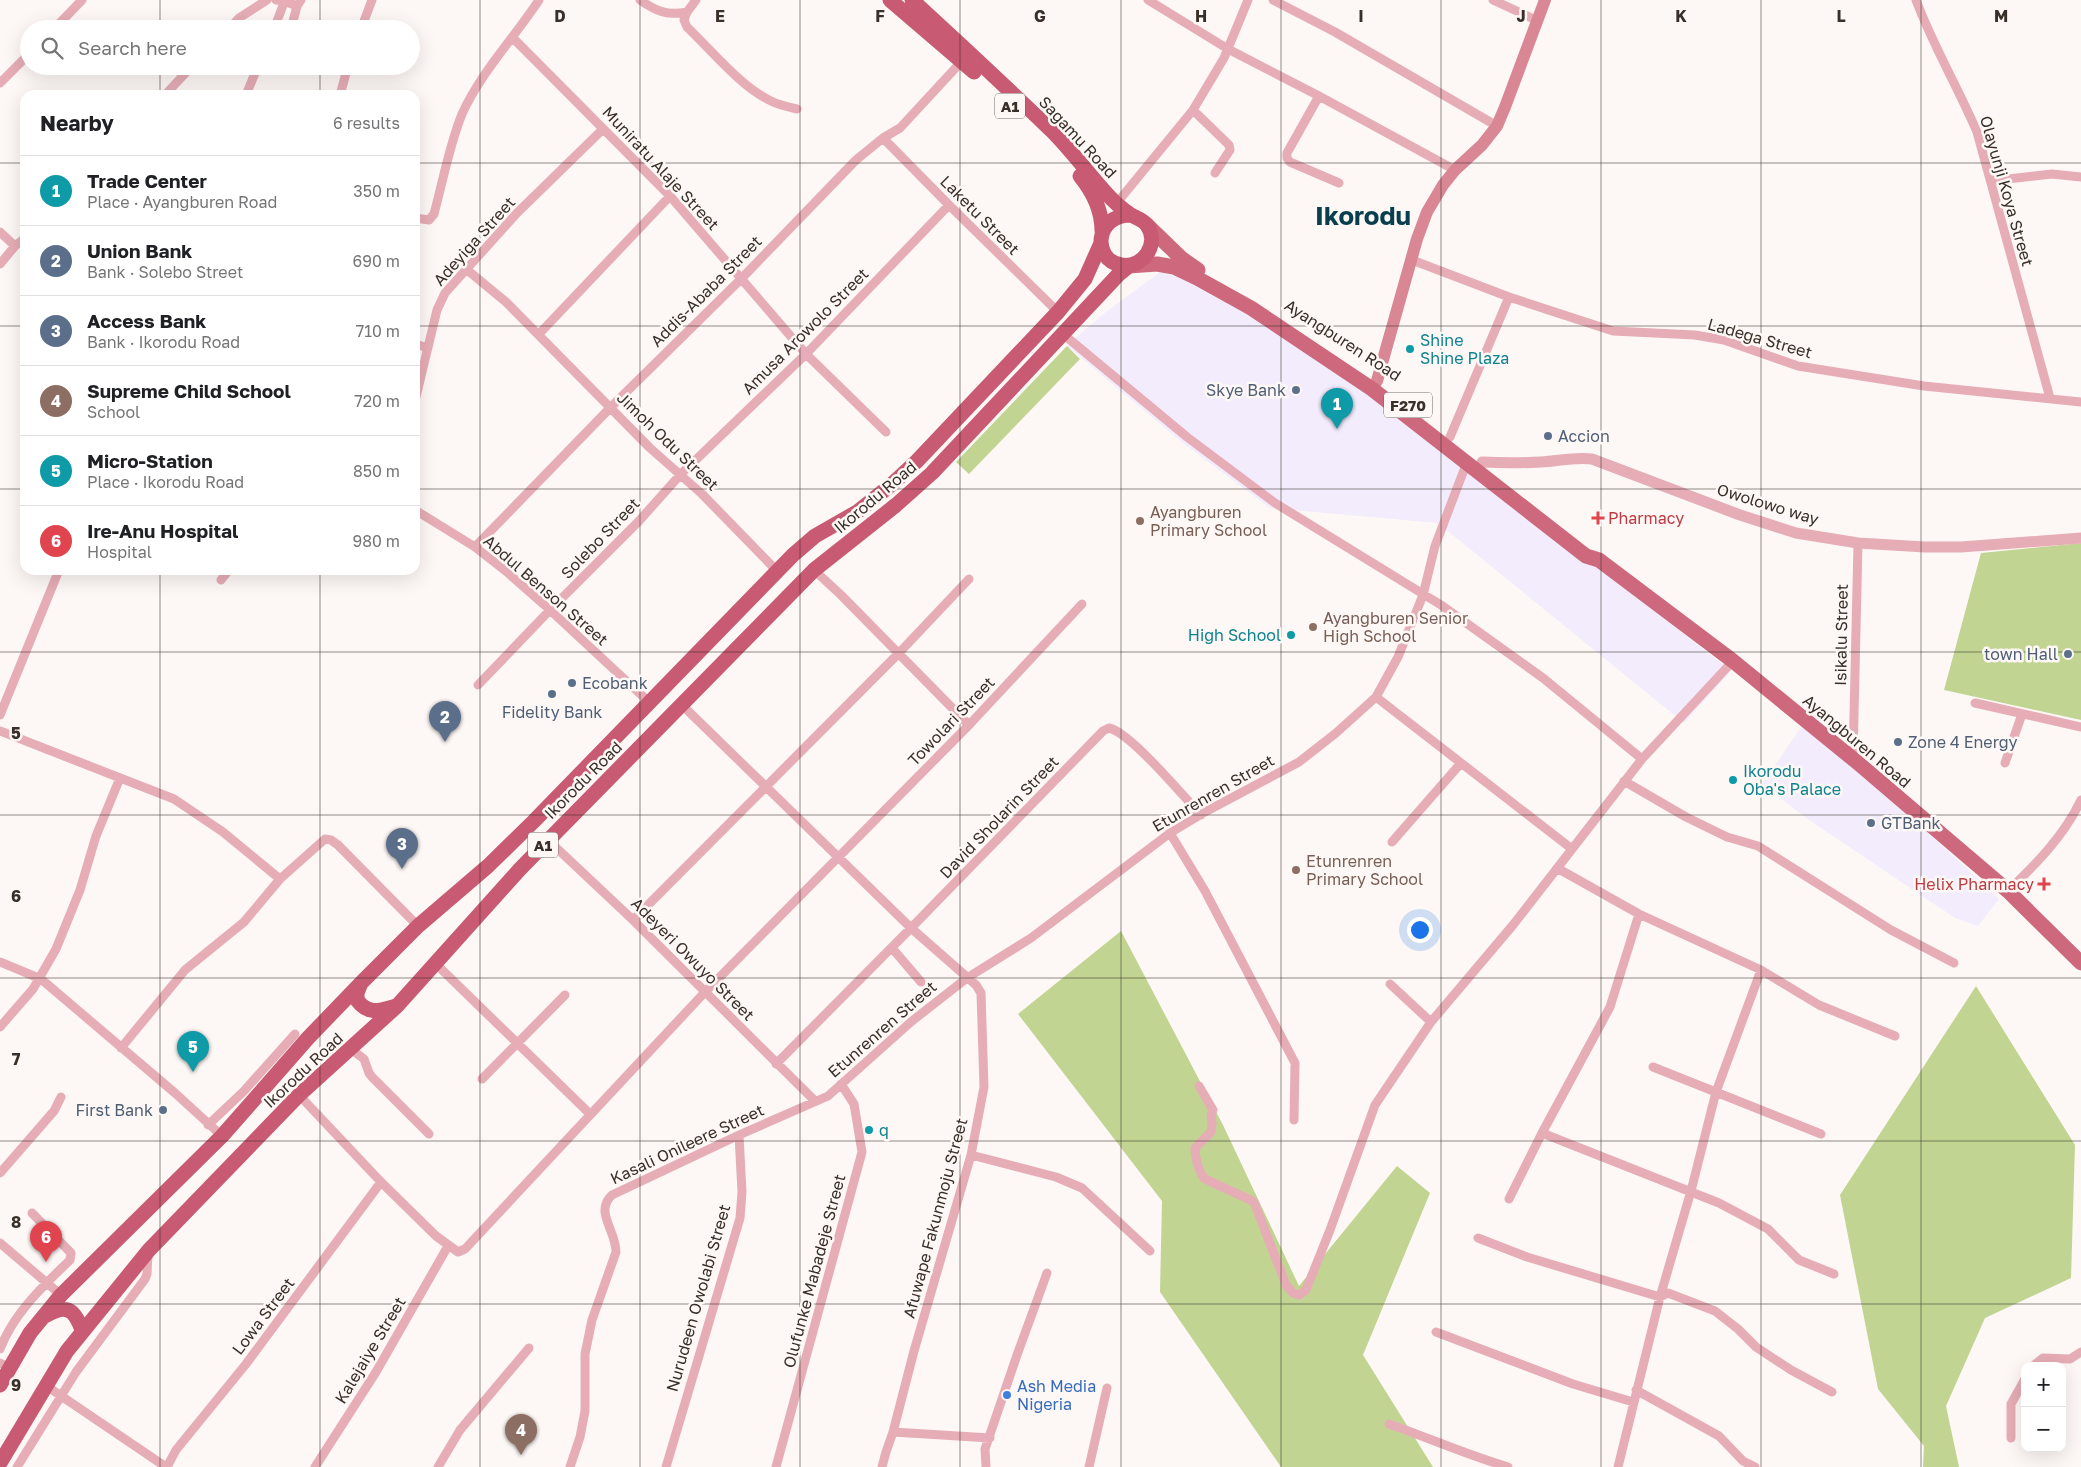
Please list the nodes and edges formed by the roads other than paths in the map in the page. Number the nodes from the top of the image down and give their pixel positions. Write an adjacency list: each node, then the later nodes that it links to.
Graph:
1 (82, 0): 18 (street)
2 (267, 0): 19 (street)
3 (281, 0): 16 (street); 20 (street)
4 (372, 0): 22 (street)
5 (539, 0): 24 (street)
6 (640, 0): 17 (street)
7 (696, 0): 17 (street)
8 (890, 0): 26 (highway, Sagamu Road / A1)
9 (912, 0): 47 (highway, Sagamu Road / A1)
10 (1148, 0): 25 (street)
11 (1248, 0): 25 (street)
12 (1273, 0): 38 (street)
13 (1493, 0): 23 (street)
14 (1545, 0): 23 (main road)
15 (1916, 0): 44 (street, Olayunji Koya Street)
16 (299, 3): 21 (street)
17 (687, 12): 36 (street)
18 (63, 20)
19 (237, 20)
20 (276, 20)
21 (294, 20)
22 (364, 20)
23 (1538, 21): 38 (main road)
24 (513, 38): 39 (street, Muniratu Alaje Street); 50 (street)
25 (1228, 49): 35 (street); 37 (street)
26 (962, 61): 40 (street, Addis-Ababa Street); 53 (highway, Sagamu Road / A1)
27 (20, 63): 31 (street)
28 (184, 75): 32 (street)
29 (254, 75): 33 (street)
30 (346, 75): 34 (street)
31 (0, 83)
32 (170, 90)
33 (248, 90)
34 (341, 90)
35 (1319, 96): 41 (street); 45 (street)
36 (797, 109)
37 (1193, 110): 42 (street); 47 (street)
38 (1496, 126): 41 (main road)
39 (603, 129): 46 (street, Muniratu Alaje Street); 59 (street, Adeyiga Street)
40 (883, 138): 48 (street, Laketu Street); 61 (street, Addis-Ababa Street)
41 (1455, 170): 56 (main road)
42 (1215, 173)
43 (2081, 176): 44 (street)
44 (1991, 181): 71 (street, Olayunji Koya Street)
45 (1339, 183)
46 (670, 196): 61 (street, Muniratu Alaje Street); 64 (street)
47 (1116, 204): 49 (highway, Sagamu Road / A1)
48 (949, 205): 63 (street, Laketu Street); 68 (street, Amusa Arowolo Street)
49 (1131, 215): 51 (highway); 53 (highway)
50 (420, 219)
51 (1147, 225): 58 (highway); 60 (main road, F270)
52 (0, 232): 55 (street)
53 (1102, 237): 58 (highway); 63 (highway, Ikorodu Road / A1)
54 (20, 242): 55 (street)
55 (15, 246): 57 (street)
56 (1412, 260): 62 (street, Ladega Street); 70 (main road)
57 (0, 264)
58 (1130, 266): 60 (main road, F270); 65 (highway, Ikorodu Road / A1)
59 (466, 269): 64 (street, Jimoh Odu Street); 67 (street, Adeyiga Street)
60 (1199, 274): 70 (main road, Ayangburen Road / F270); 76 (main road, Ayangburen Road / F270)
61 (741, 279): 68 (street, Muniratu Alaje Street); 73 (street, Addis-Ababa Street)
62 (1509, 297): 71 (street, Ladega Street); 75 (street)
63 (1058, 312): 83 (highway, Ikorodu Road / A1)
64 (539, 334): 73 (street, Jimoh Odu Street)
65 (1063, 334): 82 (highway, Ikorodu Road / A1); 88 (street)
66 (420, 346): 67 (street)
67 (428, 348): 69 (street, Adeyiga Street)
68 (806, 354): 74 (street, Muniratu Alaje Street); 77 (street, Amusa Arowolo Street)
69 (420, 381)
70 (1377, 381): 75 (main road, Ayangburen Road / F270)
71 (2050, 398): 72 (street, Ladega Street)
72 (2081, 402)
73 (611, 407): 77 (street, Jimoh Odu Street); 81 (street, Addis-Ababa Street)
74 (886, 432)
75 (1450, 437): 76 (main road, Ayangburen Road / F270)
76 (1475, 462): 80 (street, Owolowo way); 88 (street, Etunrenren Street); 92 (main road, Ayangburen Road / F270)
77 (680, 475): 83 (street, Jimoh Odu Street); 90 (street, Solebo Street)
78 (420, 513): 81 (street, Abdul Benson Street)
79 (2081, 538): 80 (street, Owolowo way)
80 (1858, 543): 104 (street, Isikalu Street)
81 (475, 547): 90 (street, Abdul Benson Street)
82 (814, 570): 91 (street); 97 (highway, Ikorodu Road / A1)
83 (777, 571): 95 (highway, Ikorodu Road / A1)
84 (56, 575): 99 (street)
85 (226, 575): 86 (street)
86 (221, 580)
87 (969, 580): 91 (street)
88 (1423, 595): 94 (street, Etunrenren Street); 103 (street)
89 (1082, 604): 100 (street, Towolari Street)
90 (550, 610): 93 (street, Solebo Street); 95 (street, Abdul Benson Street)
91 (898, 654): 100 (street); 109 (street)
92 (1733, 661): 103 (street); 104 (main road, Ayangburen Road / F270)
93 (478, 685)
94 (1376, 697): 105 (street); 111 (street, Etunrenren Street)
95 (649, 702): 122 (highway, Ikorodu Road / A1)
96 (1974, 703): 98 (street)
97 (682, 705): 109 (street, Afuwape Fakunmoju Street); 113 (highway, Ikorodu Road / A1)
98 (2022, 714): 101 (street); 106 (street)
99 (0, 715)
100 (969, 725): 116 (street, Towolari Street)
101 (2081, 727)
102 (0, 731): 107 (street)
103 (1642, 759): 108 (street)
104 (1852, 759): 119 (main road, Ayangburen Road / F270)
105 (1461, 763): 114 (street); 115 (street)
106 (2005, 763)
107 (120, 778): 118 (street); 131 (street)
108 (1624, 781): 115 (street); 126 (street)
109 (766, 787): 116 (street, Afuwape Fakunmoju Street); 121 (street)
110 (2081, 800): 119 (street)
111 (1200, 815): 112 (street, Etunrenren Street); 123 (street, David Sholarin Street)
112 (1170, 833): 130 (street, Etunrenren Street); 155 (street)
113 (548, 840): 121 (street, Adeyeri Owuyo Street); 128 (highway, Ikorodu Road / A1)
114 (1392, 842)
115 (1572, 849): 117 (street)
116 (838, 857): 123 (street, Afuwape Fakunmoju Street); 135 (street, Towolari Street)
117 (1557, 868): 120 (street); 138 (street)
118 (280, 879): 122 (street); 143 (street)
119 (2008, 891): 127 (main road, Ayangburen Road / F270)
120 (1639, 914): 129 (street); 157 (street)
121 (633, 920): 135 (street, Adeyeri Owuyo Street)
122 (418, 926): 132 (highway, Ikorodu Road / A1)
123 (911, 928): 124 (street, David Sholarin Street); 130 (street, Afuwape Fakunmoju Street)
124 (892, 948): 133 (street); 145 (street, David Sholarin Street)
125 (0, 962): 131 (street)
126 (1954, 963)
127 (2081, 963)
128 (436, 964): 137 (highway, Ikorodu Road / A1); 142 (street)
129 (1760, 970): 141 (street); 150 (street)
130 (967, 978): 148 (street, Etunrenren Street); 162 (street, Afuwape Fakunmoju Street)
131 (41, 979): 139 (street); 143 (street)
132 (362, 982): 137 (highway); 161 (highway, Ikorodu Road / A1)
133 (922, 982)
134 (1390, 984): 138 (street)
135 (705, 992): 145 (street, Adeyeri Owuyo Street); 154 (street, Towolari Street)
136 (565, 995): 142 (street)
137 (397, 1006): 144 (highway, Ikorodu Road / A1)
138 (1431, 1022): 149 (street)
139 (0, 1026)
140 (295, 1034): 156 (street)
141 (1895, 1036)
142 (518, 1043): 147 (street); 154 (street)
143 (121, 1048): 156 (street)
144 (351, 1048): 151 (highway, Ikorodu Road / A1); 158 (street)
145 (776, 1064): 153 (street, Adeyeri Owuyo Street)
146 (1653, 1067): 150 (street)
147 (482, 1079)
148 (842, 1084): 153 (street, Etunrenren Street); 205 (street, Olufunke Mabadeje Street)
149 (1199, 1086)
150 (1716, 1092): 159 (street); 165 (street)
151 (299, 1095): 164 (street); 171 (highway, Ikorodu Road / A1)
152 (61, 1097): 163 (street)
153 (815, 1101): 160 (street, Kasali Onileere Street)
154 (590, 1114): 170 (street, Towolari Street)
155 (1294, 1120)
156 (208, 1126): 161 (street)
157 (1542, 1133): 165 (street); 166 (street)
158 (429, 1134)
159 (1822, 1134)
160 (739, 1135): 203 (street, Kasali Onileere Street); 204 (street, Nurudeen Owolabi Street)
161 (222, 1136): 176 (highway, Ikorodu Road / A1)
162 (971, 1155): 172 (street); 195 (street, Afuwape Fakunmoju Street)
163 (0, 1173)
164 (381, 1182): 170 (street); 200 (street, Lowa Street)
165 (1691, 1191): 174 (street); 177 (street)
166 (1509, 1199)
167 (32, 1213): 175 (street)
168 (1478, 1238): 177 (street)
169 (0, 1243): 175 (street)
170 (448, 1246): 201 (street, Kalejaiye Street)
171 (149, 1250): 179 (highway, Ikorodu Road / A1); 192 (street)
172 (1150, 1252)
173 (1047, 1272): 196 (street)
174 (1834, 1274)
175 (47, 1283): 176 (street); 182 (street)
176 (61, 1294): 178 (highway, Ikorodu Road / A1)
177 (1660, 1297): 190 (street); 191 (street)
178 (43, 1317): 179 (highway); 185 (highway, Ikorodu Road / A1)
179 (82, 1330): 187 (highway, Ikorodu Road / A1)
180 (1436, 1332): 193 (street)
181 (529, 1348): 202 (street)
182 (0, 1349)
183 (2081, 1352): 184 (street)
184 (2038, 1362)
185 (5, 1365): 186 (highway, Ikorodu Road / A1)
186 (0, 1385)
187 (46, 1385): 192 (street); 198 (highway, Ikorodu Road / A1)
188 (2021, 1386): 197 (street)
189 (1107, 1388): 208 (street)
190 (1636, 1390): 193 (street); 211 (street)
191 (1832, 1392)
192 (61, 1395): 199 (street); 200 (street)
193 (1633, 1402): 210 (street)
194 (1389, 1424): 209 (street)
195 (894, 1432): 196 (street); 206 (street, Afuwape Fakunmoju Street)
196 (990, 1438): 207 (street)
197 (2010, 1438)
198 (0, 1462)
199 (17, 1467)
200 (166, 1467)
201 (315, 1467)
202 (438, 1467)
203 (570, 1467)
204 (666, 1467)
205 (776, 1467)
206 (882, 1467)
207 (986, 1467)
208 (1089, 1467)
209 (1508, 1467)
210 (1618, 1467)
211 (1755, 1467)

